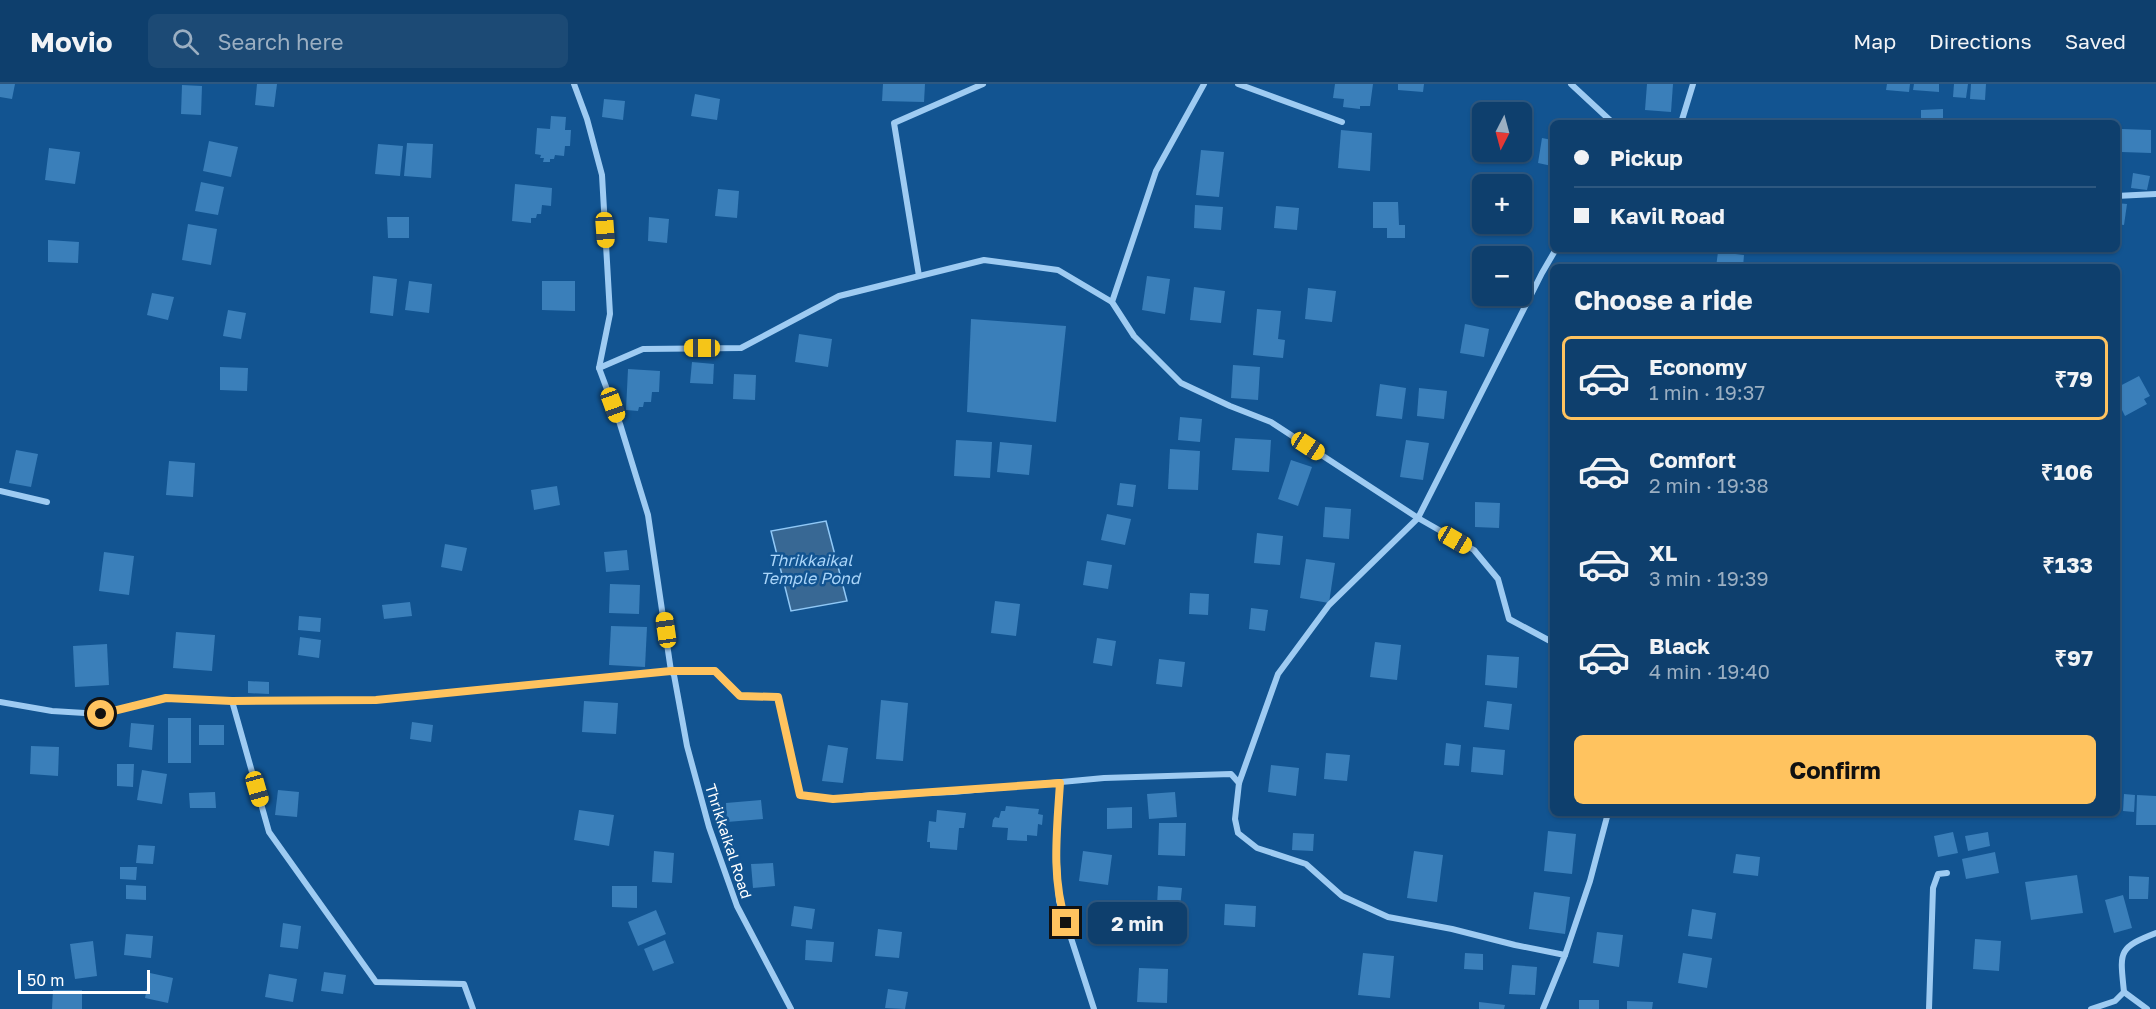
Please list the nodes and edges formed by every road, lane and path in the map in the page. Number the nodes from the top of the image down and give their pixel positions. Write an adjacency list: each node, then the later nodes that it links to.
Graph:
1 (574, 84): 15 (street)
2 (983, 84): 13 (street)
3 (1204, 84): 14 (street)
4 (1238, 84): 9 (street)
5 (1571, 84): 7 (street)
6 (1692, 84): 8 (street)
7 (1610, 120)
8 (1682, 120)
9 (1342, 122)
10 (2156, 194): 11 (street)
11 (2120, 196)
12 (1554, 252): 18 (street)
13 (919, 276): 14 (street); 15 (street)
14 (1112, 302): 18 (street)
15 (599, 368): 20 (street, Thrikkaikal Road)
16 (0, 491): 17 (street)
17 (47, 502)
18 (1418, 518): 19 (street); 24 (street)
19 (1550, 641)
20 (671, 671): 21 (street); 23 (street); 31 (street, Thrikkaikal Road)
21 (232, 701): 22 (street); 30 (street)
22 (0, 702)
23 (1060, 783): 24 (street); 32 (street)
24 (1239, 783): 28 (street)
25 (1607, 816): 28 (street)
26 (1947, 873): 34 (street)
27 (2156, 933): 29 (street)
28 (1565, 955): 33 (street)
29 (2124, 992): 35 (street); 36 (street)
30 (473, 1009)
31 (791, 1009)
32 (1094, 1009)
33 (1543, 1009)
34 (1929, 1009)
35 (2091, 1009)
36 (2148, 1009)

